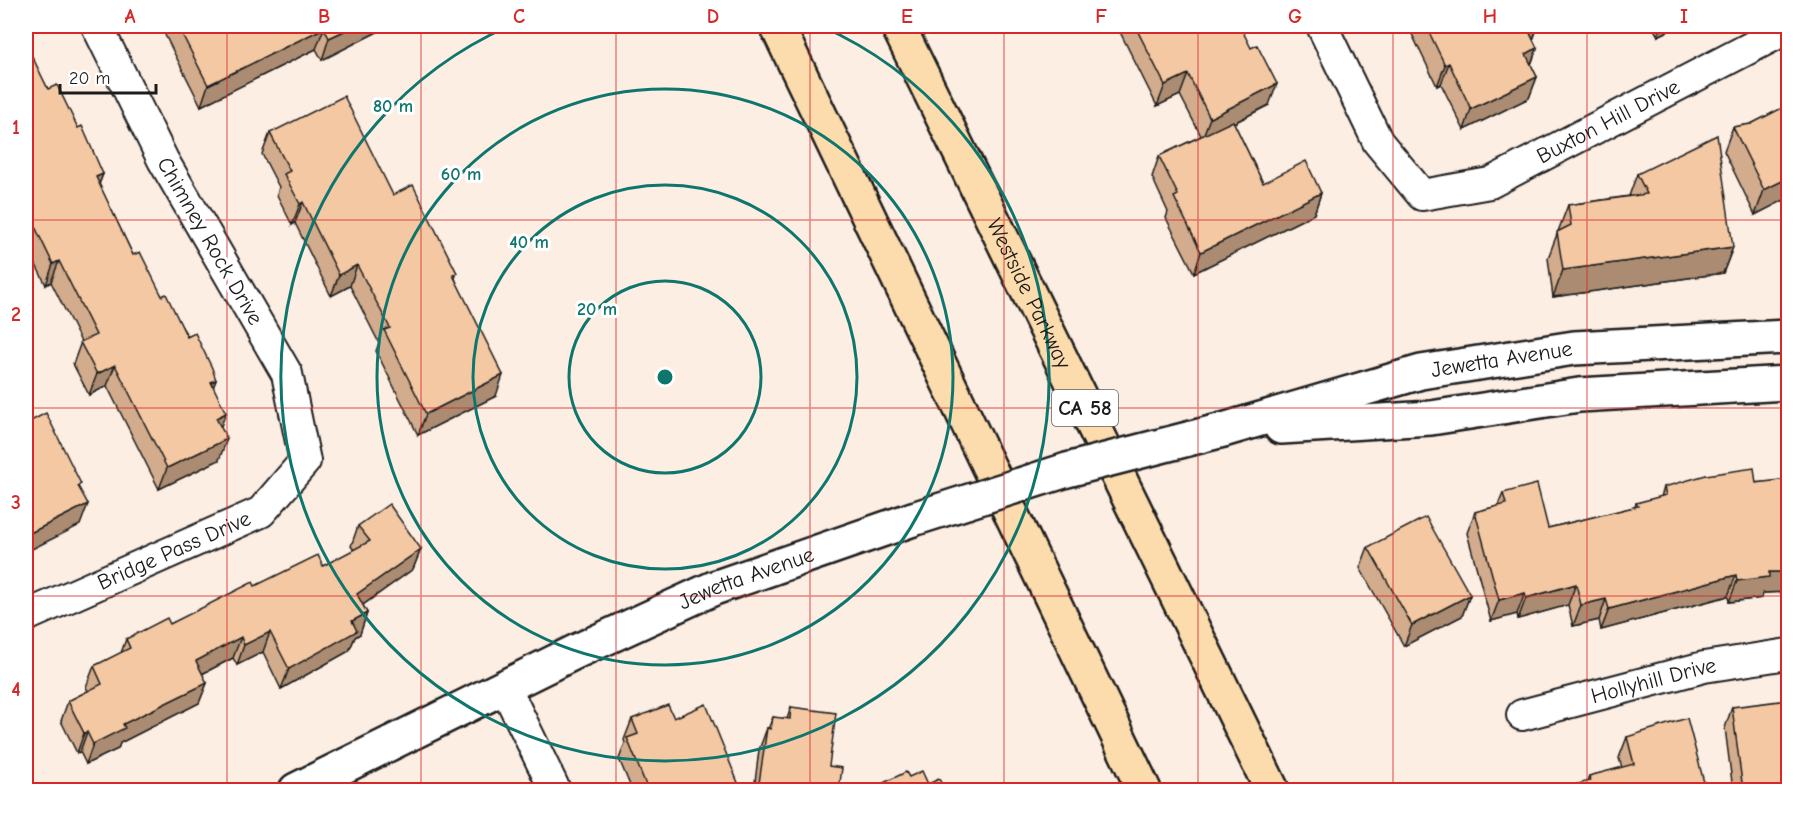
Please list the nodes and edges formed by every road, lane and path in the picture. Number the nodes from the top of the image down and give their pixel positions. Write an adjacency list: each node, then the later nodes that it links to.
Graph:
1 (97, 26): 11 (street, Chimney Rock Drive)
2 (777, 26): 18 (highway)
3 (898, 26): 19 (highway, Westside Parkway / CA 58)
4 (1322, 26): 5 (street, Buxton Hill Drive)
5 (1788, 28)
6 (1788, 337): 10 (street, Jewetta Avenue)
7 (1788, 368): 9 (street)
8 (1788, 383): 9 (street, Jewetta Avenue)
9 (1740, 386): 10 (street, Jewetta Avenue)
10 (1223, 430): 14 (street, Jewetta Avenue, bridge)
11 (305, 461): 12 (street, Bridge Pass Drive)
12 (26, 616)
13 (1788, 654): 15 (street, Hollyhill Drive)
14 (504, 687): 16 (street, Jewetta Avenue); 17 (street)
15 (1522, 715)
16 (296, 790)
17 (555, 790)
18 (1144, 790)
19 (1272, 790)

